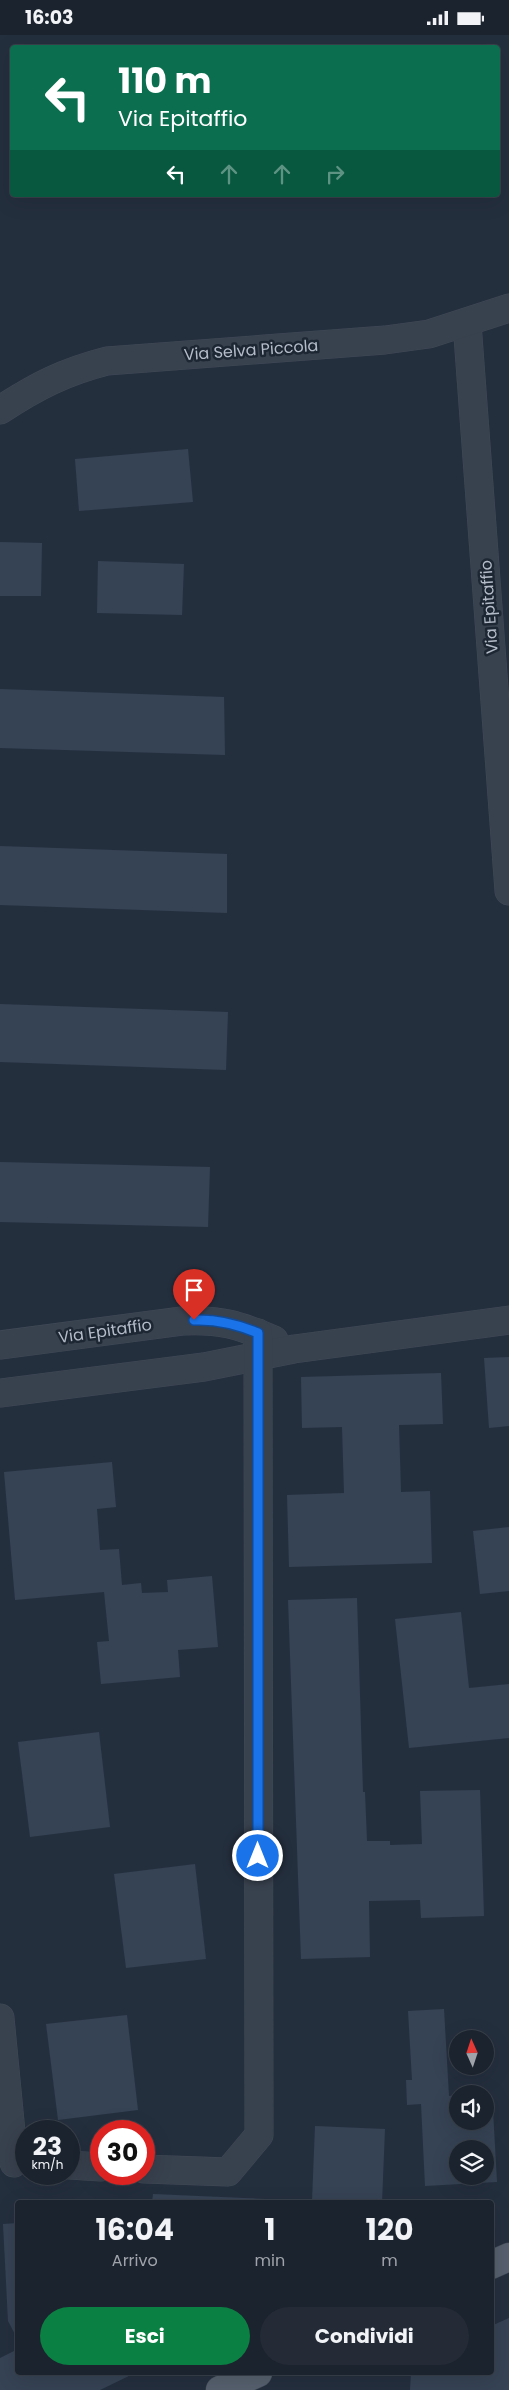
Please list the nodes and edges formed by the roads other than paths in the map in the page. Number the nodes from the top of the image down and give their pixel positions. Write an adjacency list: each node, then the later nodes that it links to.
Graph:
1 (509, 309): 2 (street, Via Selva Piccola)
2 (467, 323): 3 (street, Via Selva Piccola); 4 (street, Via Epitaffio)
3 (0, 410)
4 (503, 710): 5 (street, Via Epitaffio)
5 (509, 891)
6 (509, 1320): 8 (street, Via Epitaffio)
7 (0, 1345): 8 (street, Via Epitaffio)
8 (258, 1345): 9 (street); 12 (street)
9 (0, 1393)
10 (0, 2018): 11 (street)
11 (13, 2163)
12 (155, 2169)
13 (509, 2257): 14 (main road)
14 (494, 2264)
15 (254, 2375): 16 (main road)
16 (220, 2390)

